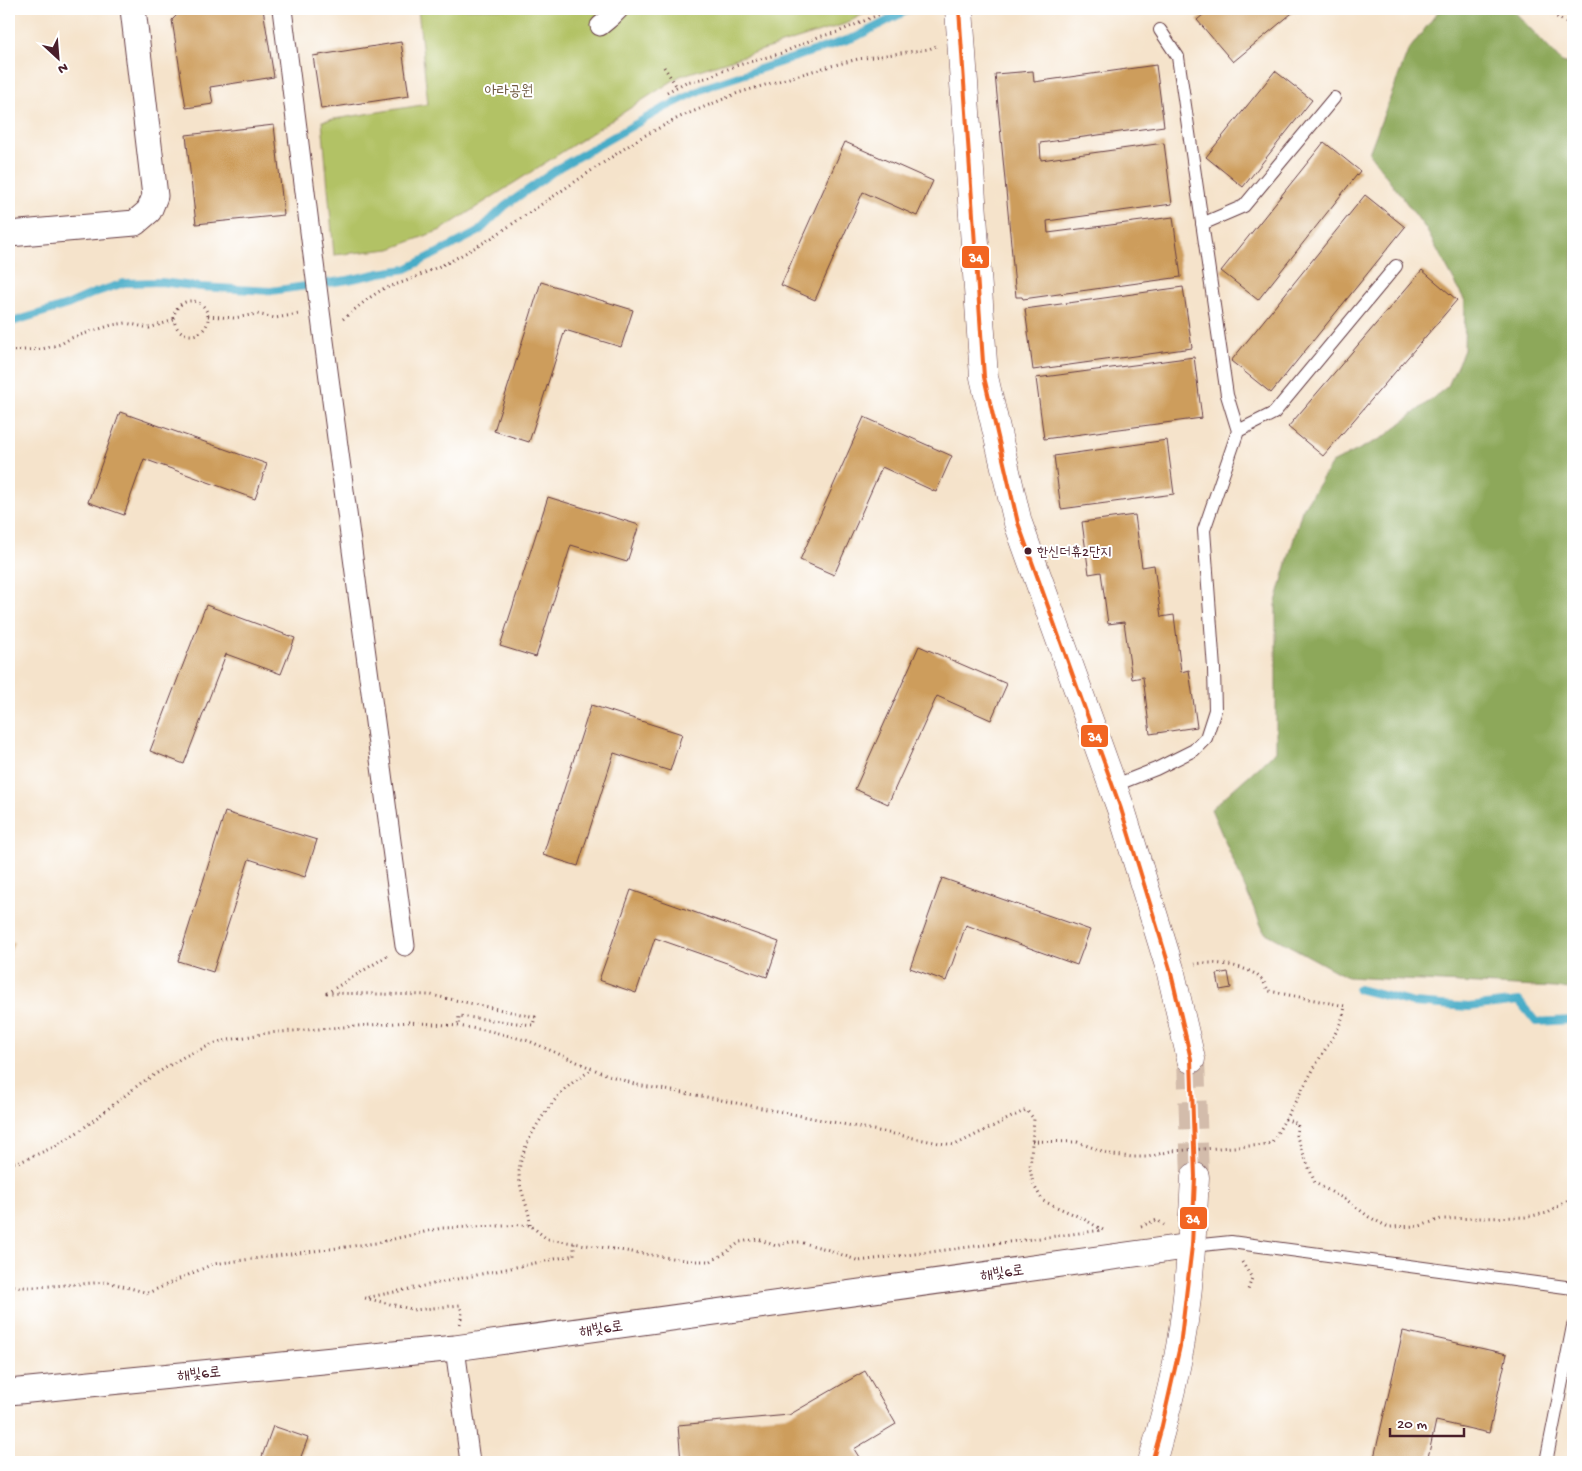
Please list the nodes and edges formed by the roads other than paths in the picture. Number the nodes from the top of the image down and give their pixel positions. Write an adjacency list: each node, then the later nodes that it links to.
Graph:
1 (132, 9): 9 (street)
2 (282, 9): 13 (street)
3 (619, 9): 5 (street)
4 (960, 14): 12 (street)
5 (600, 26)
6 (1160, 30): 8 (lane)
7 (1334, 98): 8 (lane)
8 (1202, 224): 11 (lane)
9 (9, 234)
10 (1396, 266): 11 (lane)
11 (1238, 431): 12 (lane)
12 (1113, 786): 14 (street)
13 (405, 946)
14 (1190, 1058)
15 (1195, 1177): 16 (street)
16 (1192, 1246): 17 (lane); 19 (street, 해빛6로); 22 (street)
17 (1573, 1288)
18 (1573, 1326): 23 (lane)
19 (456, 1348): 20 (street, 해빛6로); 21 (street)
20 (9, 1392)
21 (470, 1462)
22 (1152, 1462)
23 (1546, 1462)

